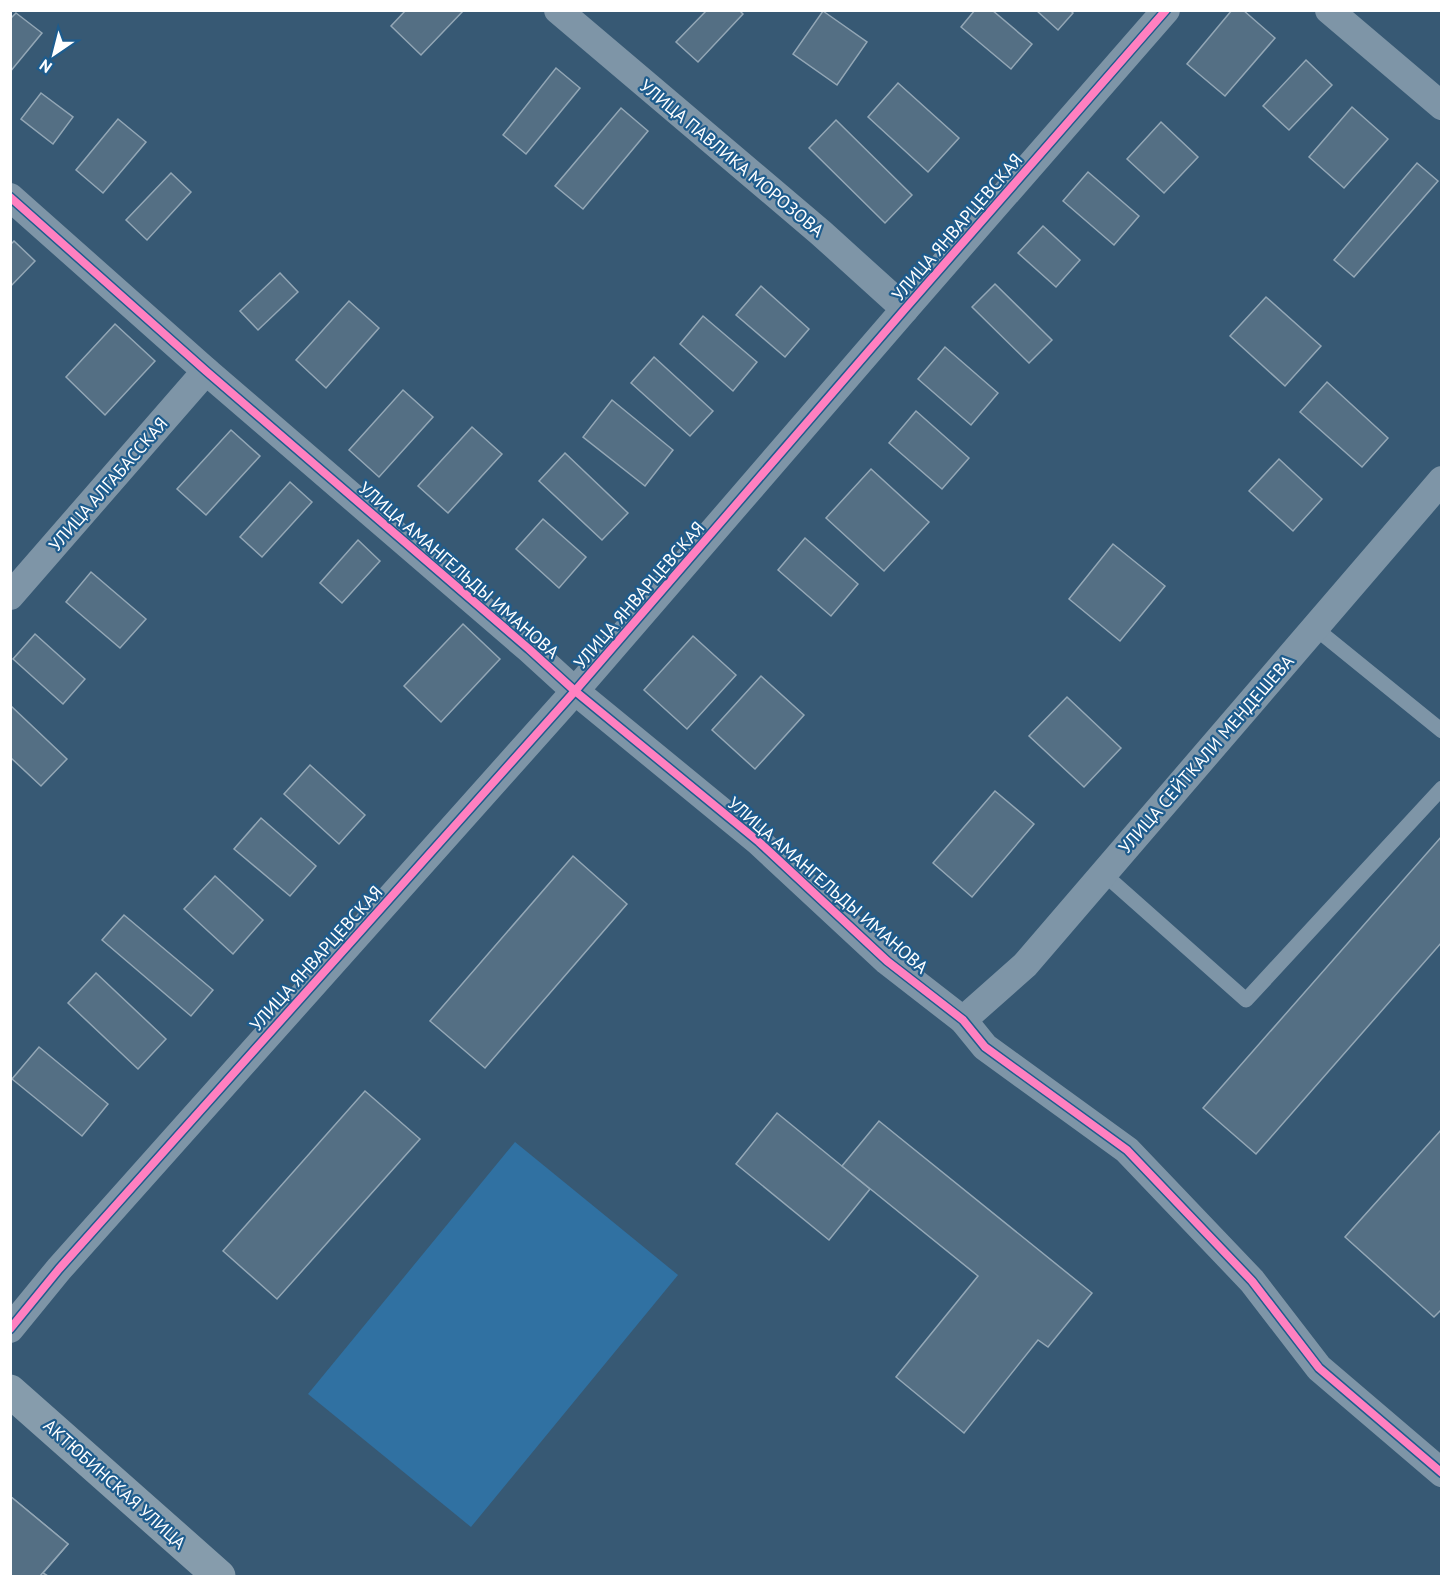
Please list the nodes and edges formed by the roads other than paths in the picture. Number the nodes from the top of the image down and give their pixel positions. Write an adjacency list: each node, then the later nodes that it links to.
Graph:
1 (558, 10): 6 (street, УЛИЦА ПАВЛИКА МОРОЗОВА)
2 (1166, 10): 6 (street, УЛИЦА ЯНВАРЦЕВСКАЯ)
3 (1329, 10): 4 (street)
4 (1442, 106)
5 (10, 197): 7 (street, УЛИЦА АМАНГЕЛЬДЫ ИМАНОВА)
6 (905, 309): 11 (street, УЛИЦА ЯНВАРЦЕВСКАЯ)
7 (206, 371): 9 (street, УЛИЦА АЛГАБАССКАЯ); 11 (street, УЛИЦА АМАНГЕЛЬДЫ ИМАНОВА)
8 (1442, 480): 10 (street, УЛИЦА СЕЙТКАЛИ МЕНДЕШЕВА)
9 (10, 596)
10 (1315, 628): 12 (lane); 14 (street, УЛИЦА СЕЙТКАЛИ МЕНДЕШЕВА)
11 (575, 691): 15 (street, УЛИЦА АМАНГЕЛЬДЫ ИМАНОВА); 16 (street, УЛИЦА ЯНВАРЦЕВСКАЯ)
12 (1442, 731)
13 (1442, 788): 14 (lane)
14 (1104, 872): 15 (street, УЛИЦА СЕЙТКАЛИ МЕНДЕШЕВА)
15 (963, 1020): 18 (street, УЛИЦА АМАНГЕЛЬДЫ ИМАНОВА)
16 (10, 1329)
17 (10, 1391): 19 (street, АКТЮБИНСКАЯ УЛИЦА)
18 (1442, 1473)
19 (219, 1576)

